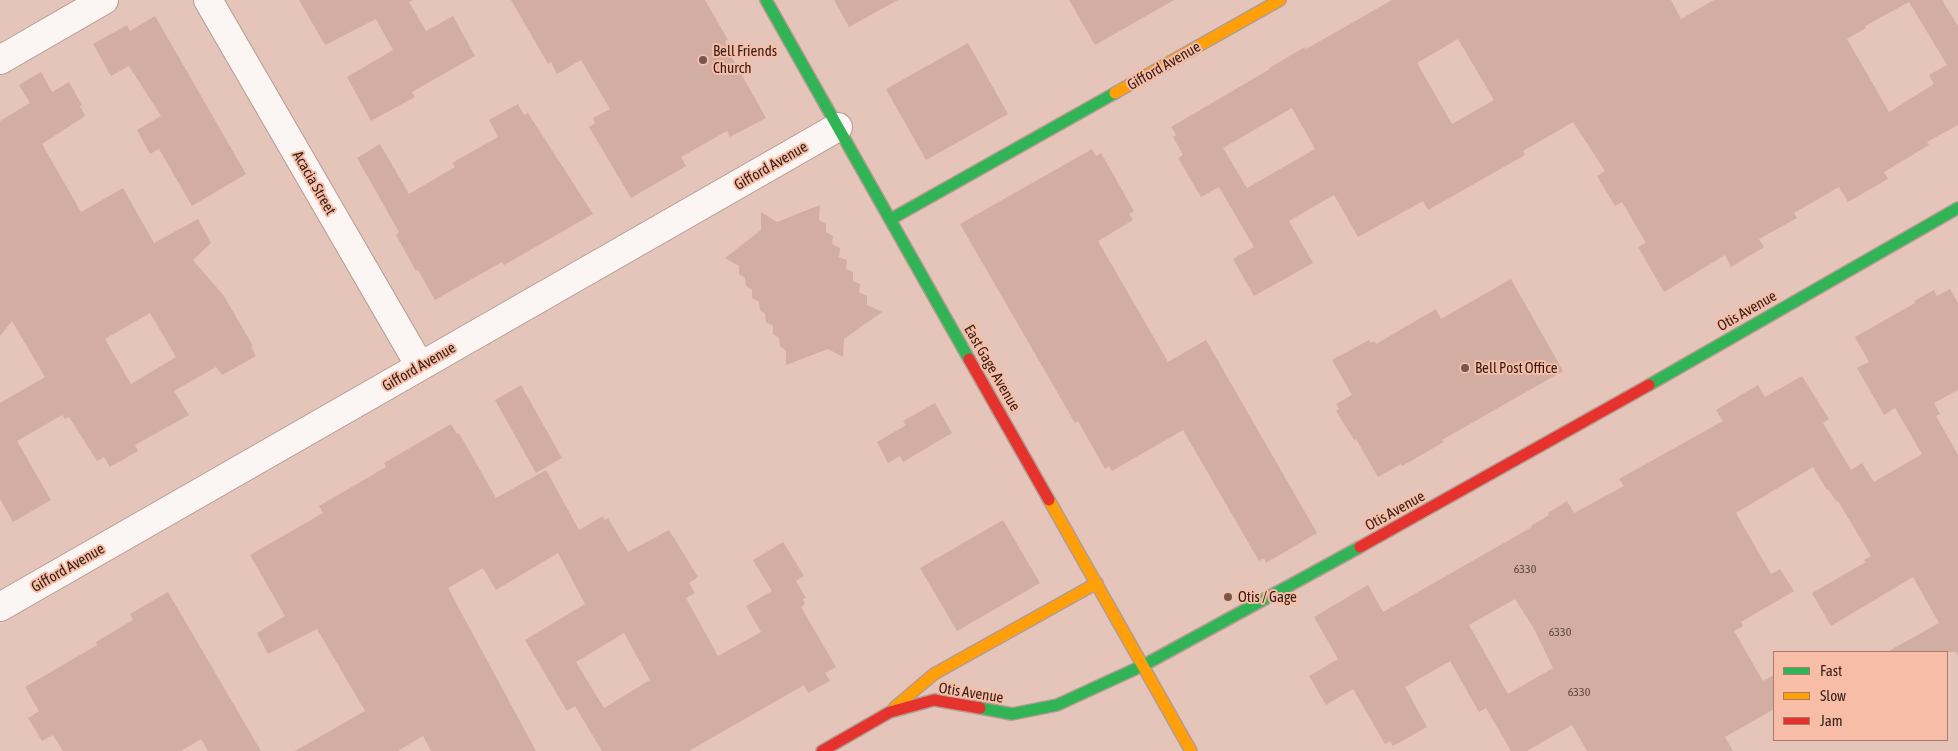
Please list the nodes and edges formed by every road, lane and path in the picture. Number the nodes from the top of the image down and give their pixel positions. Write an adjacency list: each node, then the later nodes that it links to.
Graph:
1 (104, 0): 5 (street)
2 (208, 0): 9 (street, Acacia Street)
3 (766, 0): 6 (street, East Gage Avenue)
4 (1280, 0): 8 (street, Gifford Avenue)
5 (0, 60)
6 (838, 127): 8 (street, East Gage Avenue); 9 (street, Gifford Avenue)
7 (1958, 208): 12 (street, Otis Avenue)
8 (891, 219): 10 (street, East Gage Avenue)
9 (420, 366): 11 (street, Gifford Avenue)
10 (1097, 583): 12 (street, East Gage Avenue); 13 (street)
11 (0, 607)
12 (1144, 665): 13 (street, Otis Avenue); 15 (street, East Gage Avenue)
13 (890, 712): 14 (street, Otis Avenue)
14 (822, 751)
15 (1191, 751)

